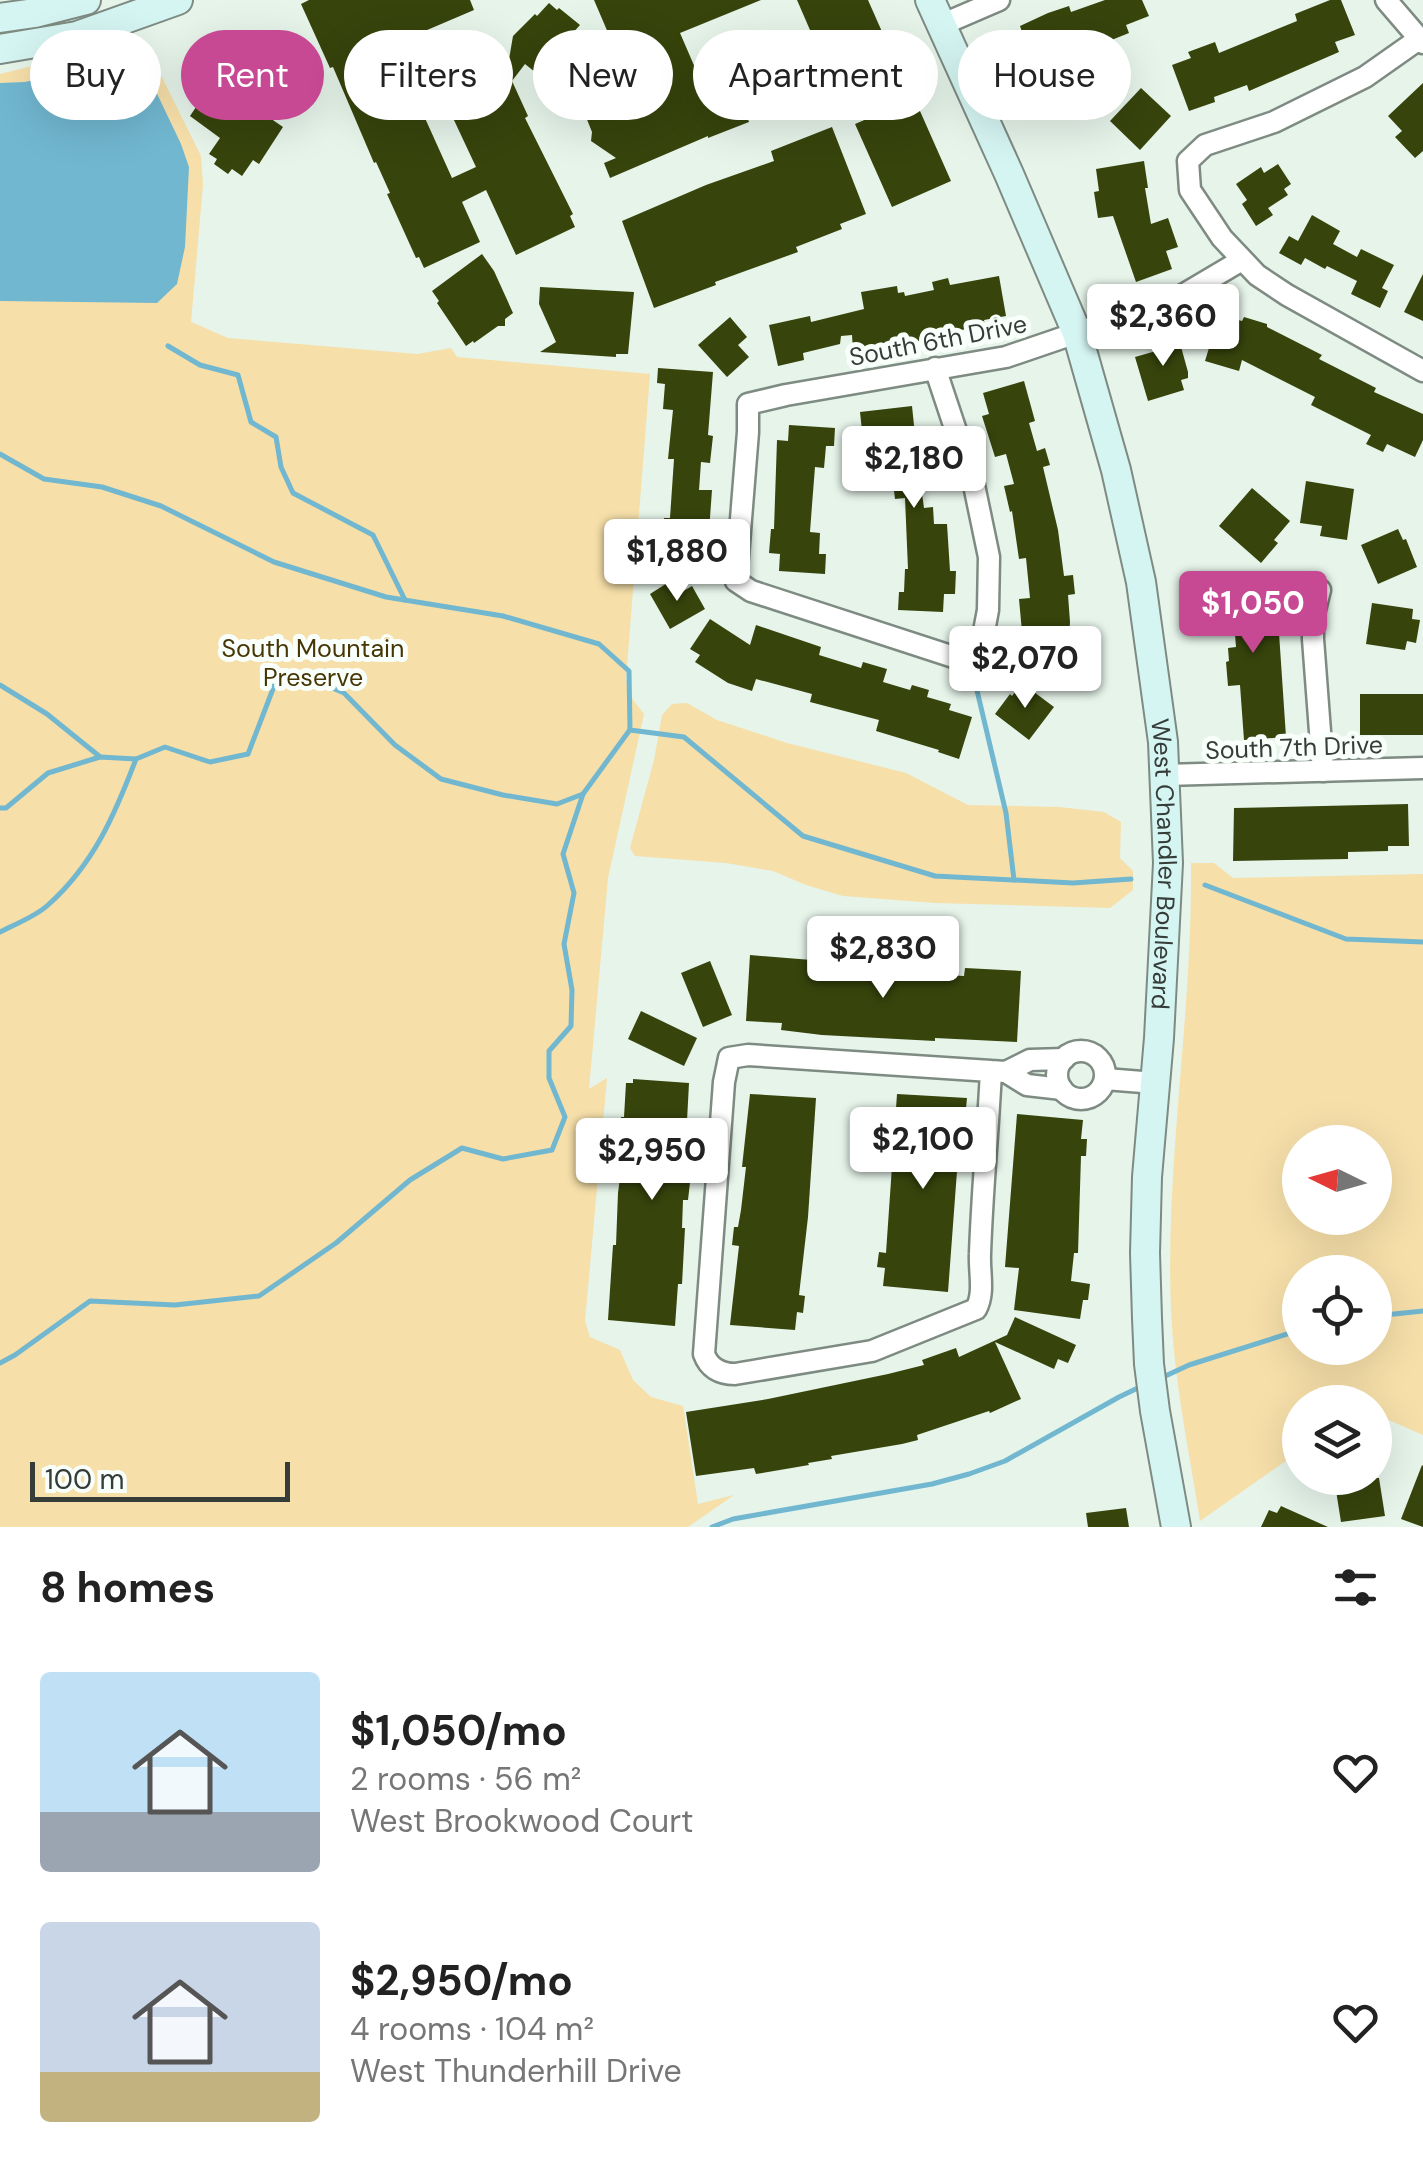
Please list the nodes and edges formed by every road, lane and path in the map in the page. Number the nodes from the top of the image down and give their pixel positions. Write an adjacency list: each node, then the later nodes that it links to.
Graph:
1 (86, 0): 6 (main road)
2 (178, 0): 8 (main road)
3 (999, 0): 5 (street)
4 (1386, 0): 7 (street)
5 (935, 13): 10 (main road, West Chandler Boulevard)
6 (0, 18)
7 (1421, 41): 9 (street)
8 (0, 49)
9 (1242, 260): 10 (street, South 6th Drive); 12 (street)
10 (1077, 333): 11 (street, South 6th Drive); 16 (main road, West Chandler Boulevard)
11 (935, 368): 11 (street, South 6th Drive)
12 (1423, 370)
13 (1320, 590): 15 (street)
14 (1423, 768): 15 (street, South 7th Drive)
15 (1323, 771): 16 (street, South 7th Drive)
16 (1166, 775): 20 (main road, West Chandler Boulevard)
17 (1064, 1059): 18 (street); 19 (street); 21 (street)
18 (999, 1072): 18 (street); 21 (street)
19 (1105, 1079): 20 (street); 21 (street)
20 (1155, 1083): 22 (main road, West Chandler Boulevard)
21 (1062, 1089)
22 (1176, 1527)

